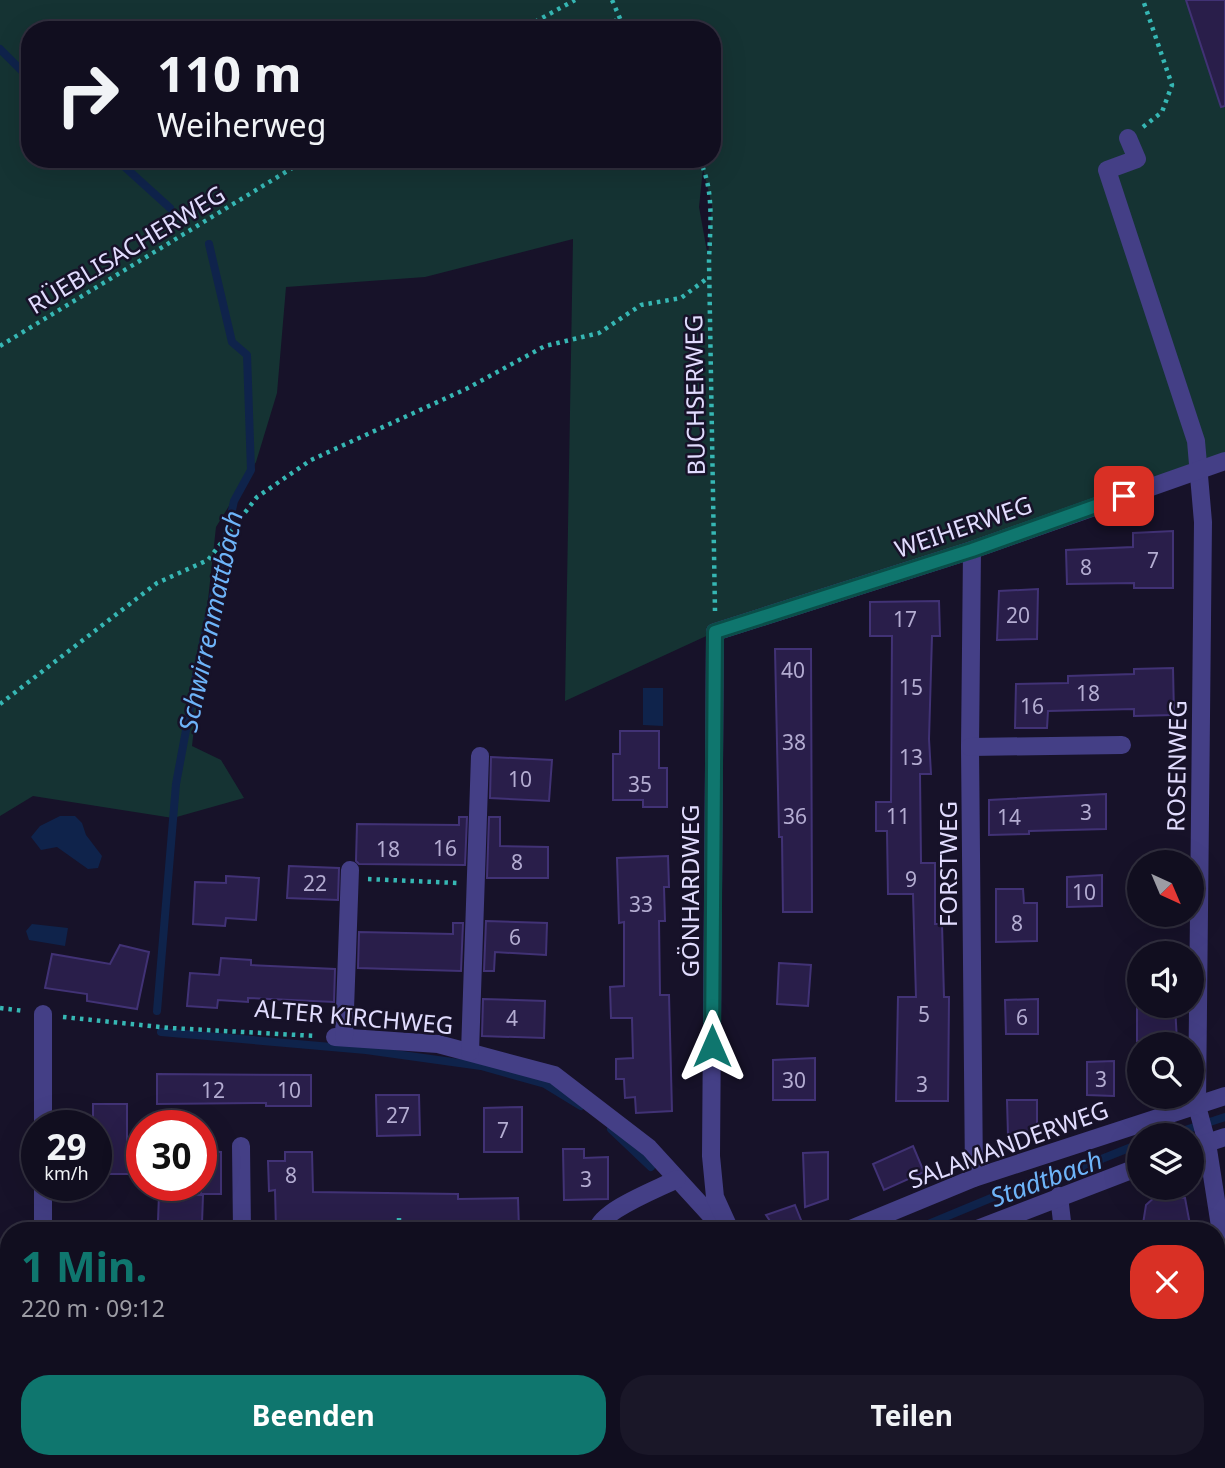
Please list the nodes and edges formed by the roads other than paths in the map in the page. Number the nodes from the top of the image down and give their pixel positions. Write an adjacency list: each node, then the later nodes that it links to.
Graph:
1 (1128, 138): 3 (street, ROSENWEG)
2 (1225, 461): 3 (street, WEIHERWEG)
3 (1199, 469): 4 (street, WEIHERWEG); 11 (street, ROSENWEG)
4 (972, 550): 5 (street, WEIHERWEG); 7 (street, FORSTWEG)
5 (715, 632): 30 (street, GÖNHARDWEG)
6 (1122, 745): 7 (street)
7 (971, 747): 22 (street, FORSTWEG)
8 (480, 756): 12 (street)
9 (350, 874): 12 (street, ALTER KIRCHWEG)
10 (43, 1014): 16 (street)
11 (1198, 1032)
12 (470, 1052): 23 (street, ALTER KIRCHWEG)
13 (1225, 1096): 14 (street, SALAMANDERWEG)
14 (1204, 1104)
15 (1191, 1109): 22 (street, SALAMANDERWEG)
16 (43, 1110)
17 (1225, 1137): 18 (street)
18 (1204, 1143)
19 (241, 1146): 27 (street)
20 (1204, 1167): 34 (street, ROSENWEG)
21 (1127, 1171): 24 (street)
22 (974, 1178): 31 (street, SALAMANDERWEG)
23 (677, 1179): 28 (street); 29 (street, ALTER KIRCHWEG)
24 (1059, 1196): 32 (street); 33 (street)
25 (43, 1201): 26 (street)
26 (43, 1222)
27 (242, 1222)
28 (599, 1222)
29 (717, 1222)
30 (726, 1222)
31 (867, 1222)
32 (995, 1222)
33 (1062, 1222)
34 (1217, 1222)

